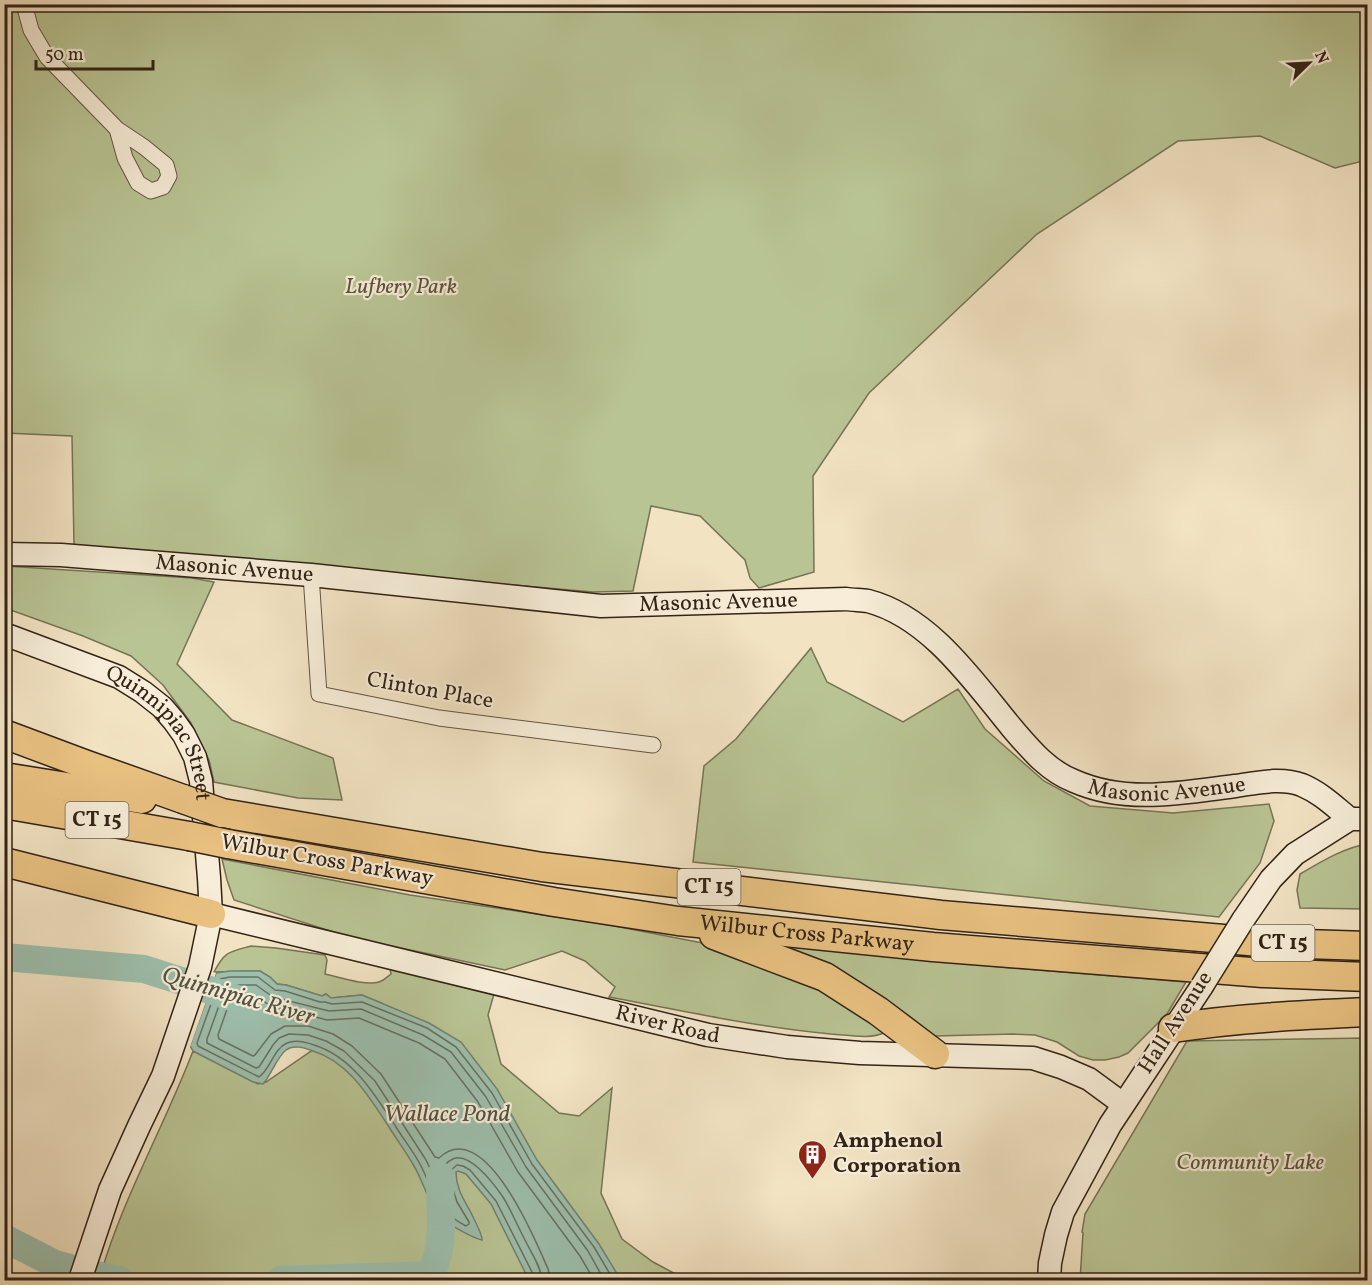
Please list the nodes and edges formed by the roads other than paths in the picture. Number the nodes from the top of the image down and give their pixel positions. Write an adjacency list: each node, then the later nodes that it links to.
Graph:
1 (24, 4): 2 (street)
2 (117, 129)
3 (4, 554): 4 (main road, Masonic Avenue)
4 (311, 575): 7 (street, Clinton Place); 11 (main road, Masonic Avenue)
5 (4, 634): 13 (main road, Quinnipiac Street)
6 (4, 734): 9 (highway)
7 (653, 745)
8 (4, 777): 9 (highway, Wilbur Cross Parkway / CT 15)
9 (182, 802): 15 (highway, Wilbur Cross Parkway / CT 15, bridge)
10 (4, 804): 14 (highway, Wilbur Cross Parkway / CT 15, bridge)
11 (1359, 819): 18 (main road, Hall Avenue, bridge)
12 (4, 861): 13 (highway)
13 (211, 914): 19 (main road, River Road); 21 (main road, Quinnipiac Street)
14 (678, 921): 16 (highway, Wilbur Cross Parkway / CT 15); 19 (highway)
15 (1368, 946)
16 (1368, 977)
17 (1368, 1012): 18 (highway)
18 (1173, 1028): 20 (main road, Hall Avenue)
19 (935, 1054): 20 (main road, River Road)
20 (1123, 1104): 22 (main road, Hall Avenue)
21 (83, 1271)
22 (1049, 1281)

